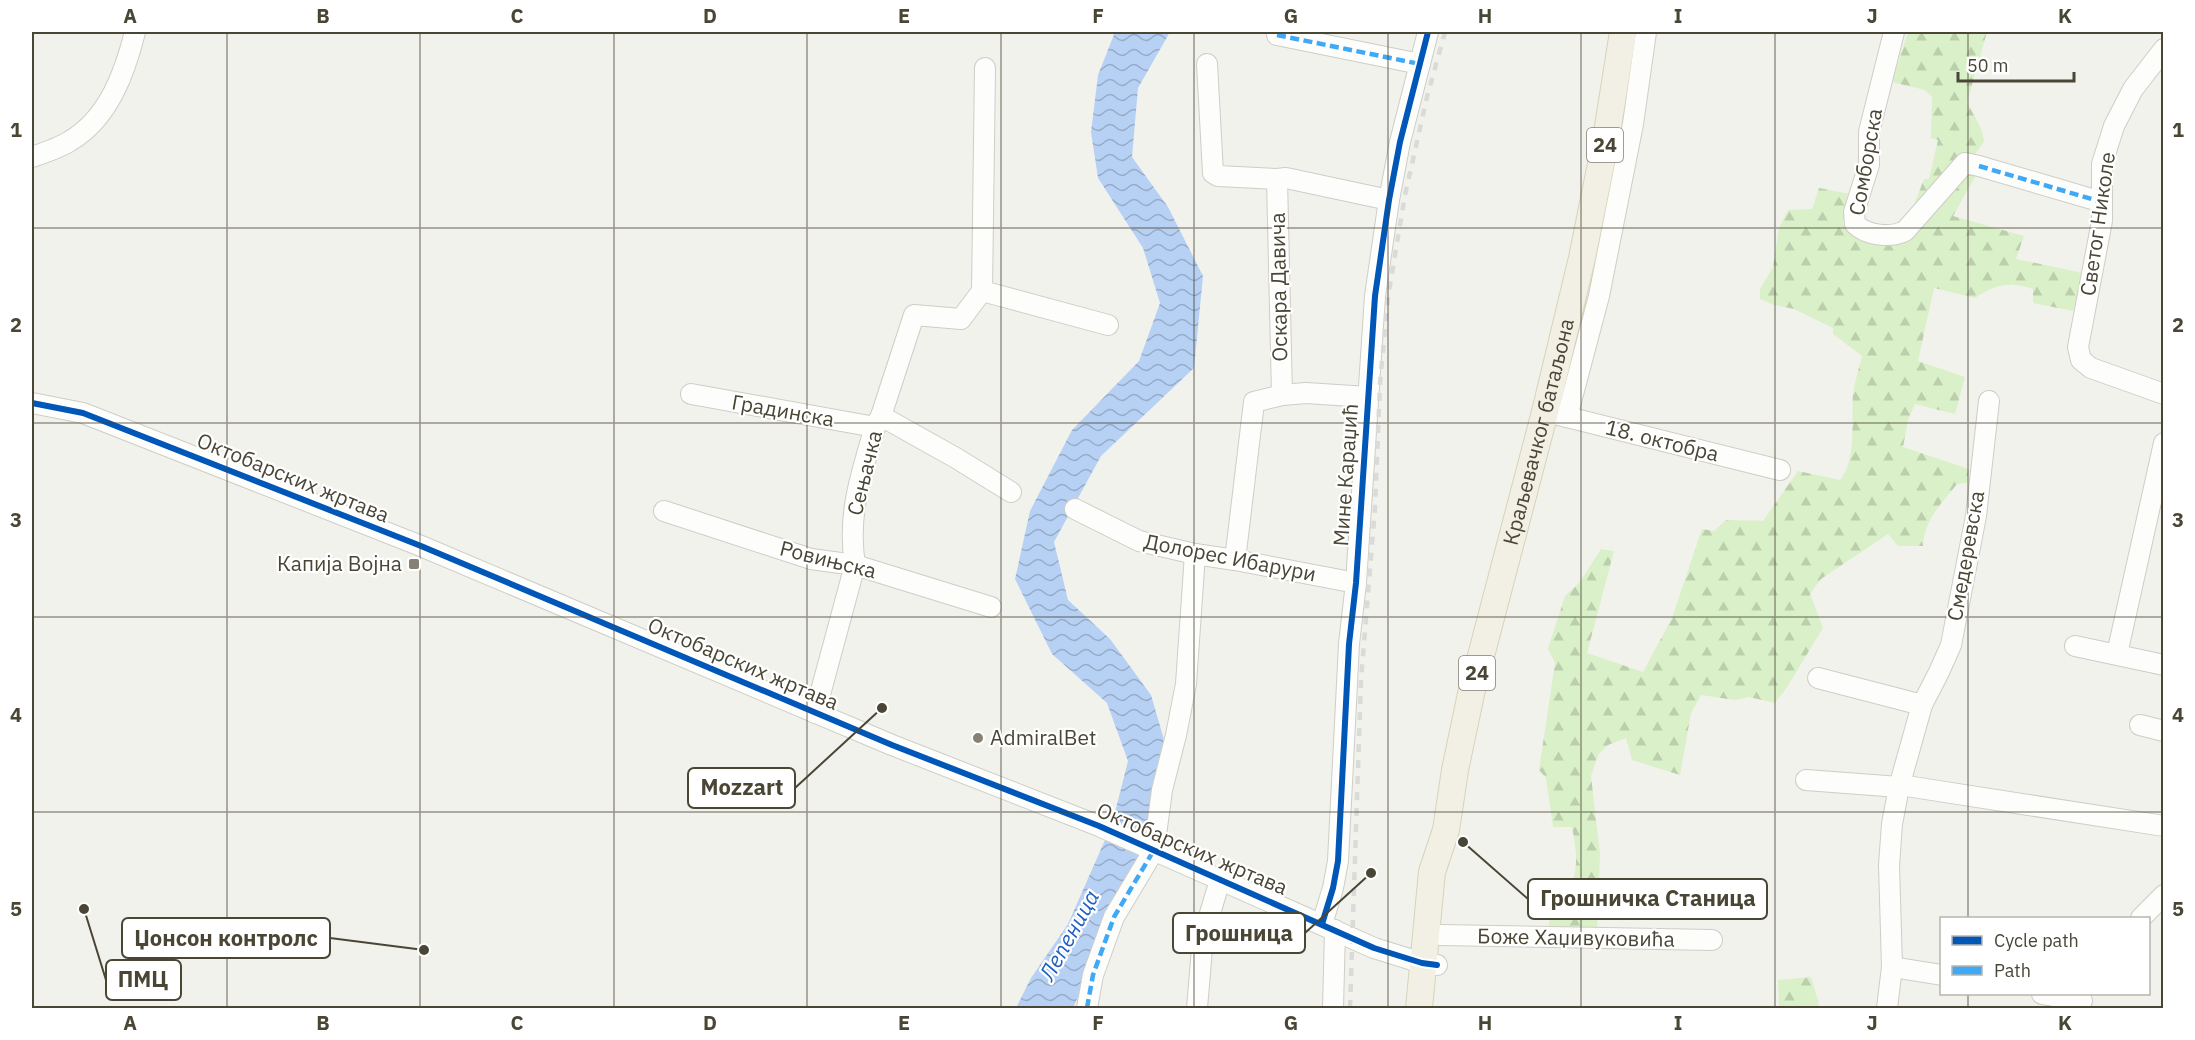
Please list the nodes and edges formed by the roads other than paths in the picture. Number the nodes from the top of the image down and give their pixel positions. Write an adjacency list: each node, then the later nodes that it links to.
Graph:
1 (135, 32): 11 (street)
2 (1428, 32): 9 (street, Мине Караџић)
3 (1623, 32): 25 (main road, Краљевачког батаљона / 24)
4 (1646, 32): 25 (street)
5 (1894, 32): 14 (street, Сомборска)
6 (1277, 35): 9 (street)
7 (2163, 49): 14 (street, Светог Николе)
8 (1207, 64): 12 (street)
9 (1420, 64): 13 (street, Мине Караџић)
10 (985, 68): 15 (street)
11 (32, 158)
12 (1277, 179): 13 (street); 20 (street, Оскара Давича)
13 (1389, 200): 21 (street, Мине Караџић)
14 (2102, 202): 19 (street, Светог Николе)
15 (982, 291): 16 (street); 26 (street, Сењачка)
16 (1108, 325)
17 (32, 390): 24 (street)
18 (691, 394): 26 (street, Градинска)
19 (2163, 394)
20 (1282, 395): 21 (street); 33 (street)
21 (1368, 397): 35 (street, Мине Караџић)
22 (1989, 401): 41 (street, Смедеревска)
23 (32, 403): 24 (street, Октобарских жртава)
24 (83, 413): 42 (street, Октобарских жртава)
25 (1556, 415): 28 (street, 18. октобра); 48 (main road, Краљевачког батаљона / 24)
26 (878, 422): 29 (street, Градинска); 34 (street, Сењачка)
27 (2163, 443): 38 (street)
28 (1780, 470)
29 (1011, 492)
30 (1075, 509): 32 (street, Долорес Ибарури)
31 (664, 511): 34 (street, Ровињска)
32 (1195, 554): 33 (street, Долорес Ибарури); 49 (street)
33 (1235, 560): 35 (street, Долорес Ибарури)
34 (855, 565): 36 (street, Ровињска); 42 (street, Сењачка)
35 (1356, 583): 53 (street, Мине Караџић)
36 (991, 607)
37 (2074, 646): 38 (street)
38 (2117, 654): 39 (street)
39 (2163, 665)
40 (1818, 678): 41 (street)
41 (1922, 705): 46 (street, Смедеревска)
42 (815, 713): 49 (street, Октобарских жртава)
43 (2140, 725): 44 (street)
44 (2163, 731)
45 (1806, 780): 46 (street)
46 (1899, 786): 47 (street); 57 (street, Смедеревска)
47 (2163, 826)
48 (1446, 830): 54 (main road, Краљевачког батаљона / 24); 56 (main road, Краљевачког батаљона / 24)
49 (1148, 847): 50 (street, Октобарских жртава); 61 (street)
50 (1220, 880): 53 (street, Октобарских жртава); 62 (street)
51 (2163, 895): 52 (street)
52 (2142, 917)
53 (1328, 927): 56 (street, Октобарских жртава); 63 (street, Мине Караџић)
54 (1440, 935): 55 (street, Боже Хаџивуковића); 56 (main road, Краљевачког батаљона / 24)
55 (1712, 940)
56 (1430, 964): 64 (main road, Краљевачког батаљона / 24); 65 (main road, Краљевачког батаљона / 24)
57 (1892, 967): 58 (street); 66 (street, Смедеревска)
58 (1940, 975)
59 (2052, 995): 60 (street)
60 (2083, 1001)
61 (1087, 1008)
62 (1197, 1008)
63 (1333, 1008)
64 (1419, 1008)
65 (1434, 1008)
66 (1887, 1008)

